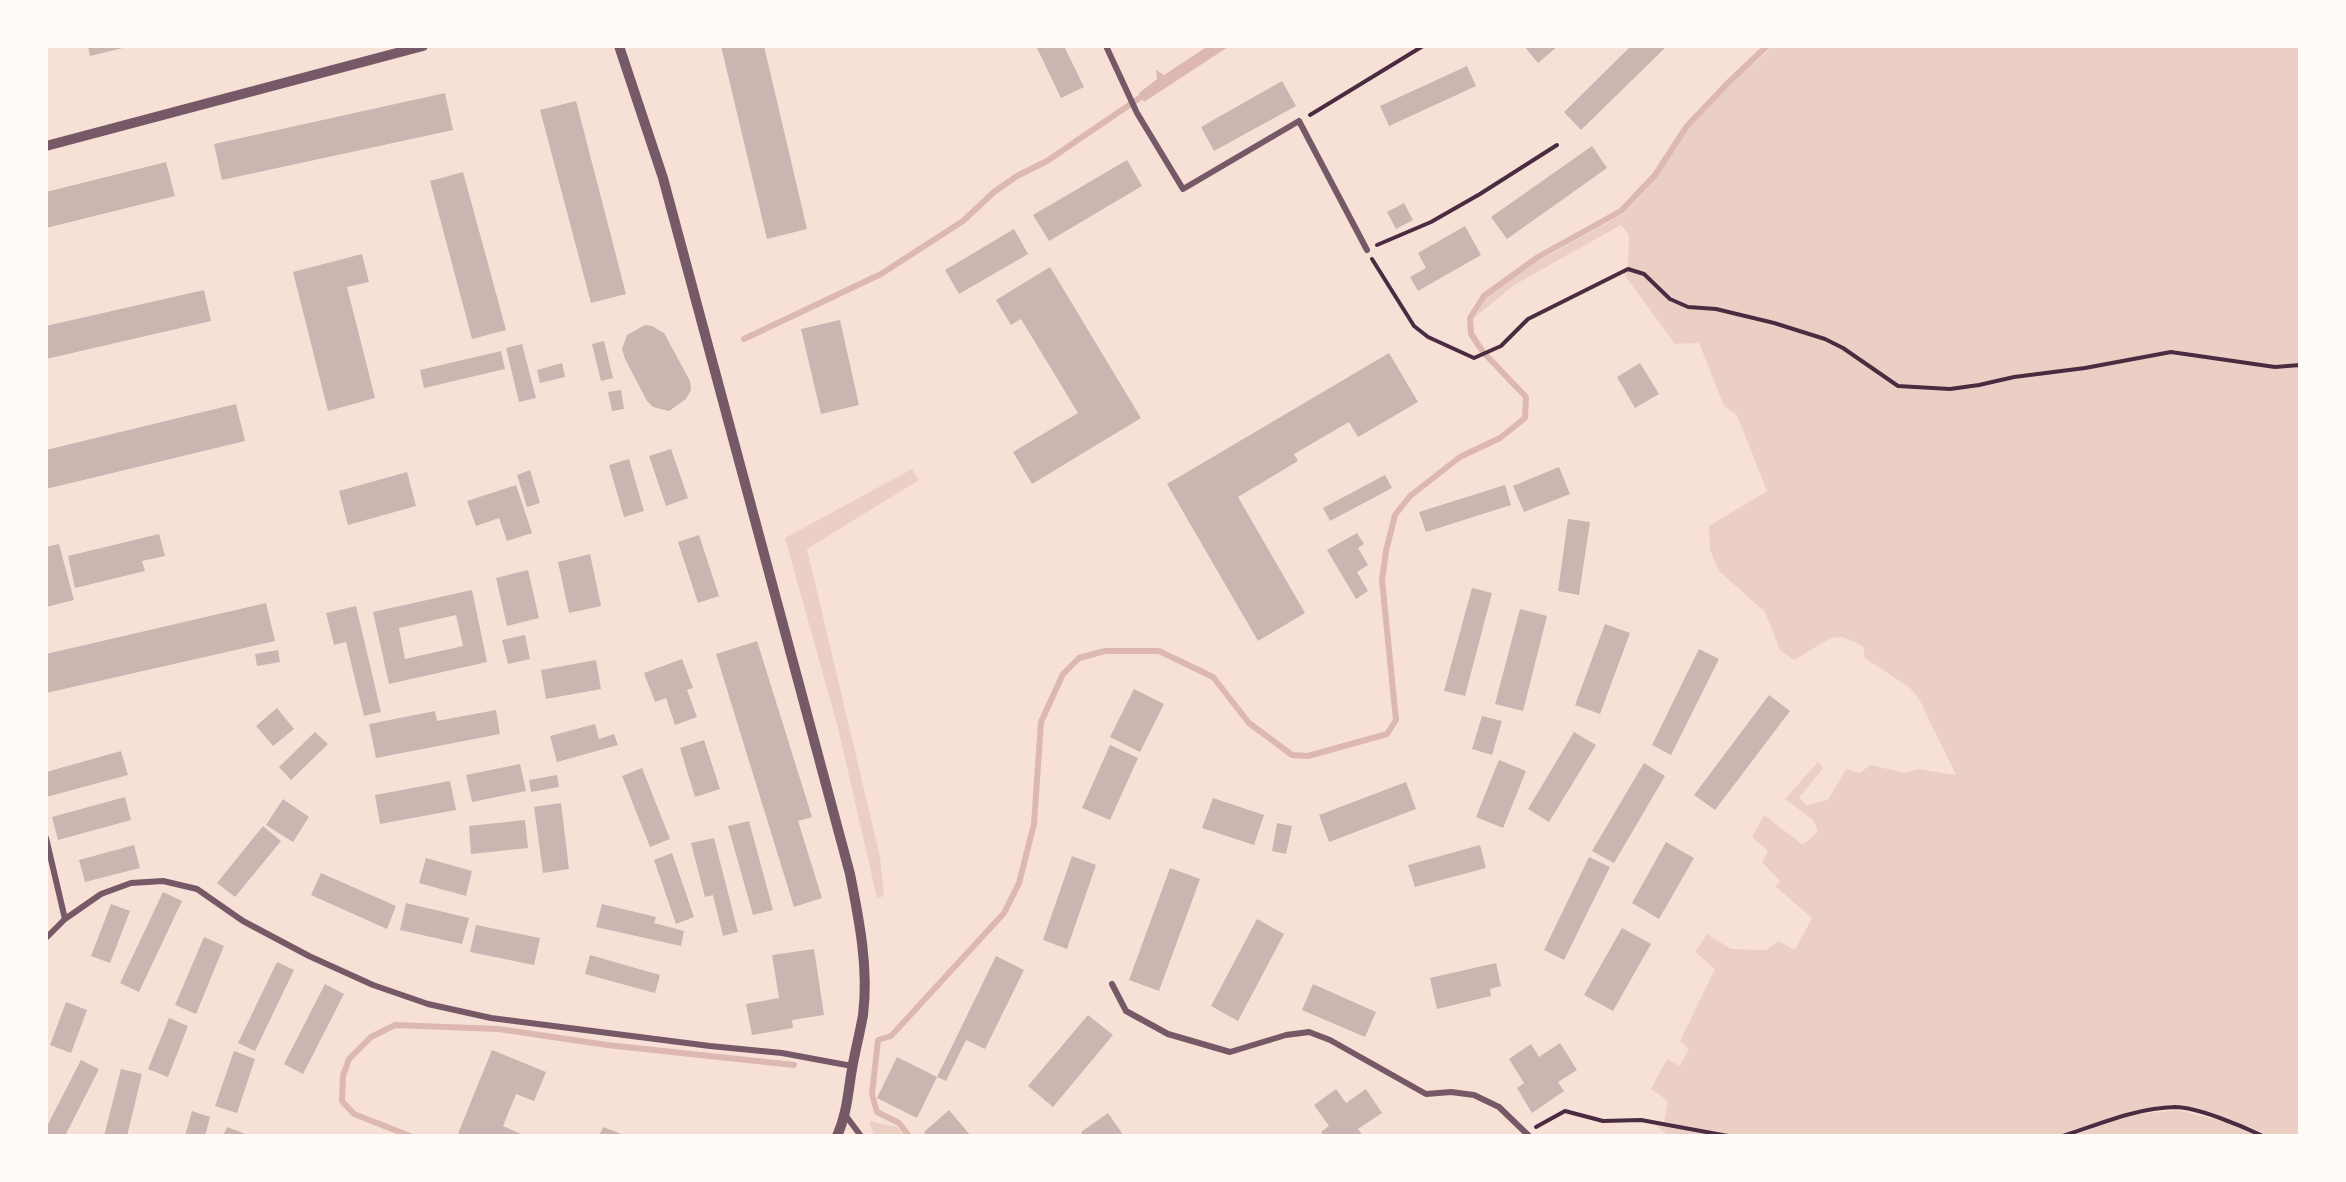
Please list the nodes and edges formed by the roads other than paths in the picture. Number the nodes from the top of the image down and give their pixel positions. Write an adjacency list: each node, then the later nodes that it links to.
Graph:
1 (423, 46): 4 (street)
2 (619, 46): 10 (street)
3 (1106, 46): 5 (street)
4 (46, 146)
5 (1367, 250)
6 (46, 838): 7 (street)
7 (65, 919): 8 (street); 10 (street)
8 (46, 939)
9 (1112, 984): 12 (street)
10 (852, 1066): 11 (street)
11 (846, 1116): 13 (street); 14 (street)
12 (1529, 1134)
13 (837, 1136)
14 (861, 1136)

